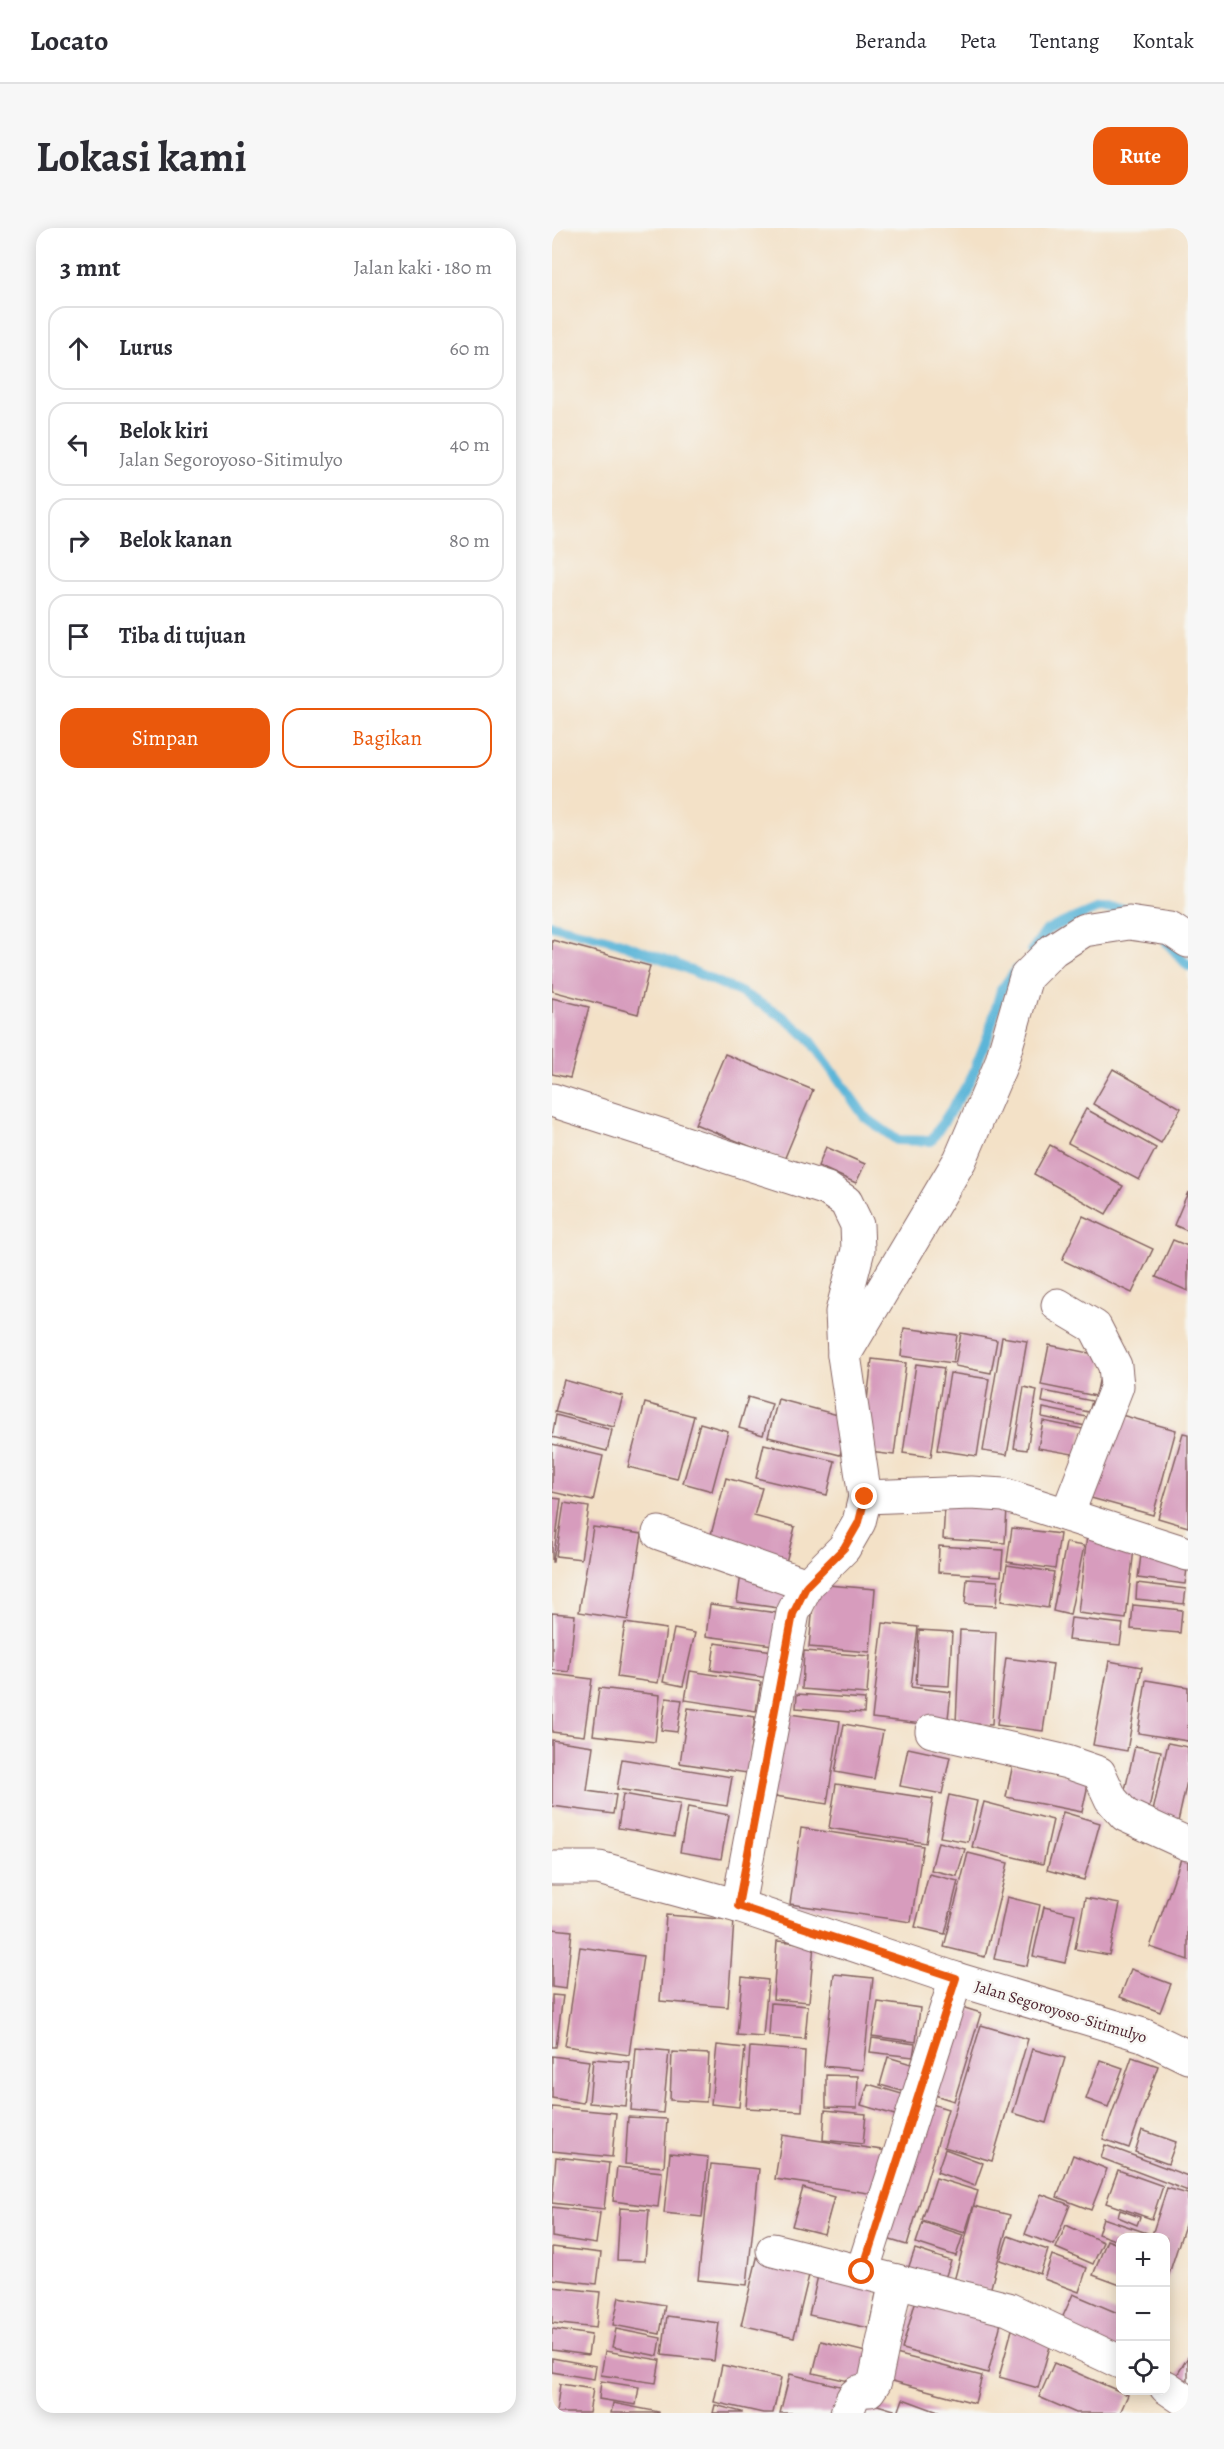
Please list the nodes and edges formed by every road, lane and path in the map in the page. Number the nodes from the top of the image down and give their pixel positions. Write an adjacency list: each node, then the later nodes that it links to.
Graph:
1 (1188, 941): 4 (street)
2 (552, 1100): 4 (street)
3 (1058, 1305): 6 (street)
4 (844, 1355): 5 (street)
5 (865, 1497): 6 (street); 9 (street)
6 (1067, 1515): 8 (street)
7 (659, 1533): 9 (street)
8 (1188, 1554)
9 (807, 1585): 13 (street)
10 (932, 1731): 11 (street)
11 (1188, 1844)
12 (552, 1868): 13 (street, Jalan Segoroyoso-Sitimulyo)
13 (738, 1906): 14 (street, Jalan Segoroyoso-Sitimulyo)
14 (956, 1978): 15 (street, Jalan Segoroyoso-Sitimulyo); 17 (street)
15 (1188, 2057)
16 (773, 2250): 17 (street)
17 (862, 2272): 18 (street)
18 (896, 2281): 19 (street); 22 (street)
19 (1116, 2360)
20 (1170, 2390): 21 (street)
21 (1188, 2402)
22 (848, 2413)

